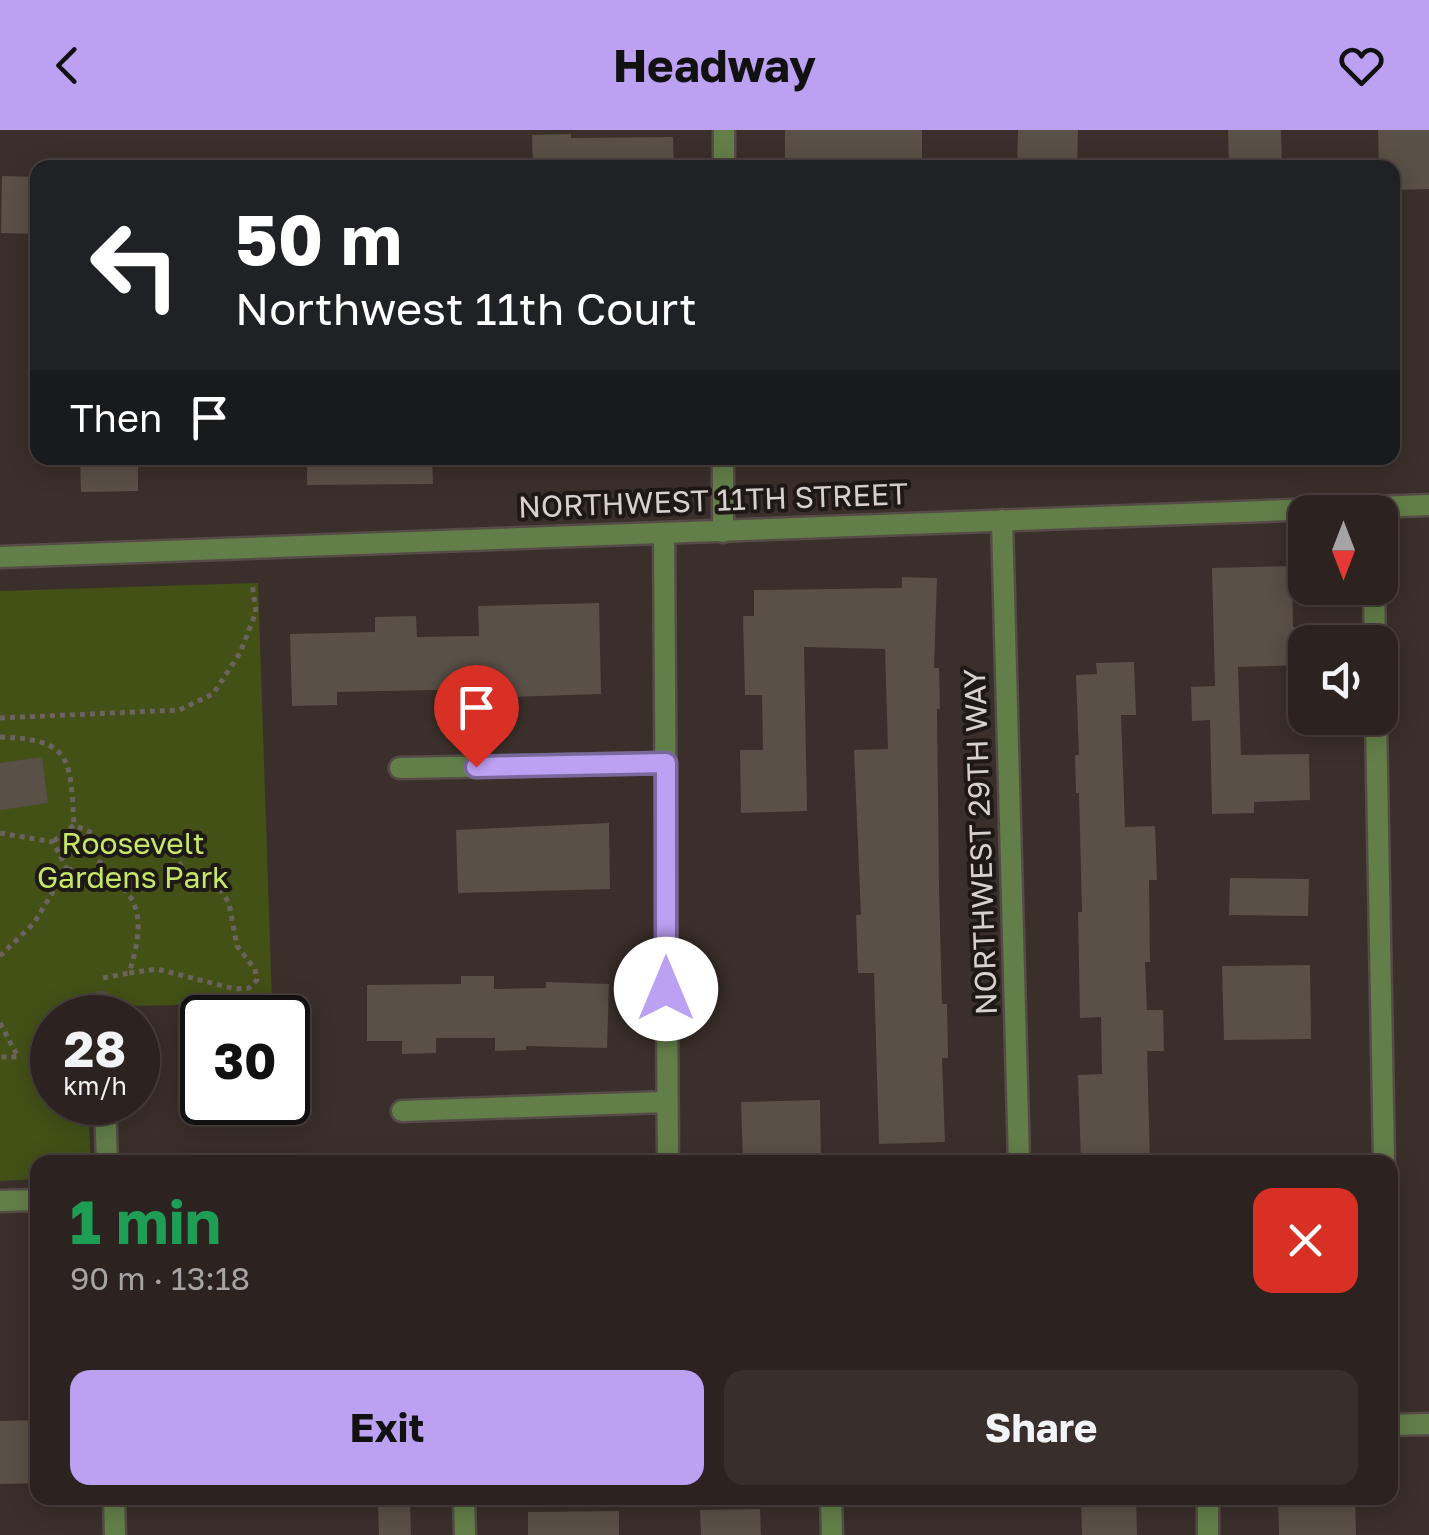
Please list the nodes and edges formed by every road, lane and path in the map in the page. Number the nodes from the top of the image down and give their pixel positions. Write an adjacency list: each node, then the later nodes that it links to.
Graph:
1 (724, 130): 2 (street)
2 (724, 160)
3 (723, 465): 8 (street)
4 (1429, 505): 5 (street, NORTHWEST 11TH STREET)
5 (1398, 507)
6 (1288, 511): 7 (street, NORTHWEST 11TH STREET)
7 (1002, 520): 8 (street, NORTHWEST 11TH STREET); 33 (street, NORTHWEST 29TH WAY)
8 (723, 532): 9 (street, NORTHWEST 11TH STREET)
9 (664, 534): 10 (street, NORTHWEST 11TH STREET); 15 (street)
10 (0, 556)
11 (252, 583): 12 (path)
12 (0, 718)
13 (1376, 735): 34 (street)
14 (0, 736): 17 (path)
15 (666, 763): 16 (street); 28 (street)
16 (400, 768)
17 (74, 825): 19 (path); 20 (path)
18 (0, 832): 19 (path)
19 (52, 842): 21 (path)
20 (106, 849): 22 (path); 24 (path)
21 (67, 869): 22 (path); 23 (path)
22 (95, 872): 24 (path)
23 (0, 956)
24 (129, 973): 25 (path)
25 (100, 978)
26 (0, 1023): 27 (path)
27 (0, 1057)
28 (666, 1102): 29 (street); 32 (street)
29 (402, 1111)
30 (106, 1125): 31 (street)
31 (108, 1155)
32 (668, 1155)
33 (1019, 1155)
34 (1384, 1155)
35 (30, 1200): 36 (street)
36 (0, 1201)
37 (1429, 1424): 38 (street)
38 (1398, 1425)
39 (114, 1505): 43 (street)
40 (464, 1505): 44 (street)
41 (832, 1505): 45 (street)
42 (1208, 1505): 46 (street)
43 (115, 1535)
44 (465, 1535)
45 (832, 1535)
46 (1208, 1535)

